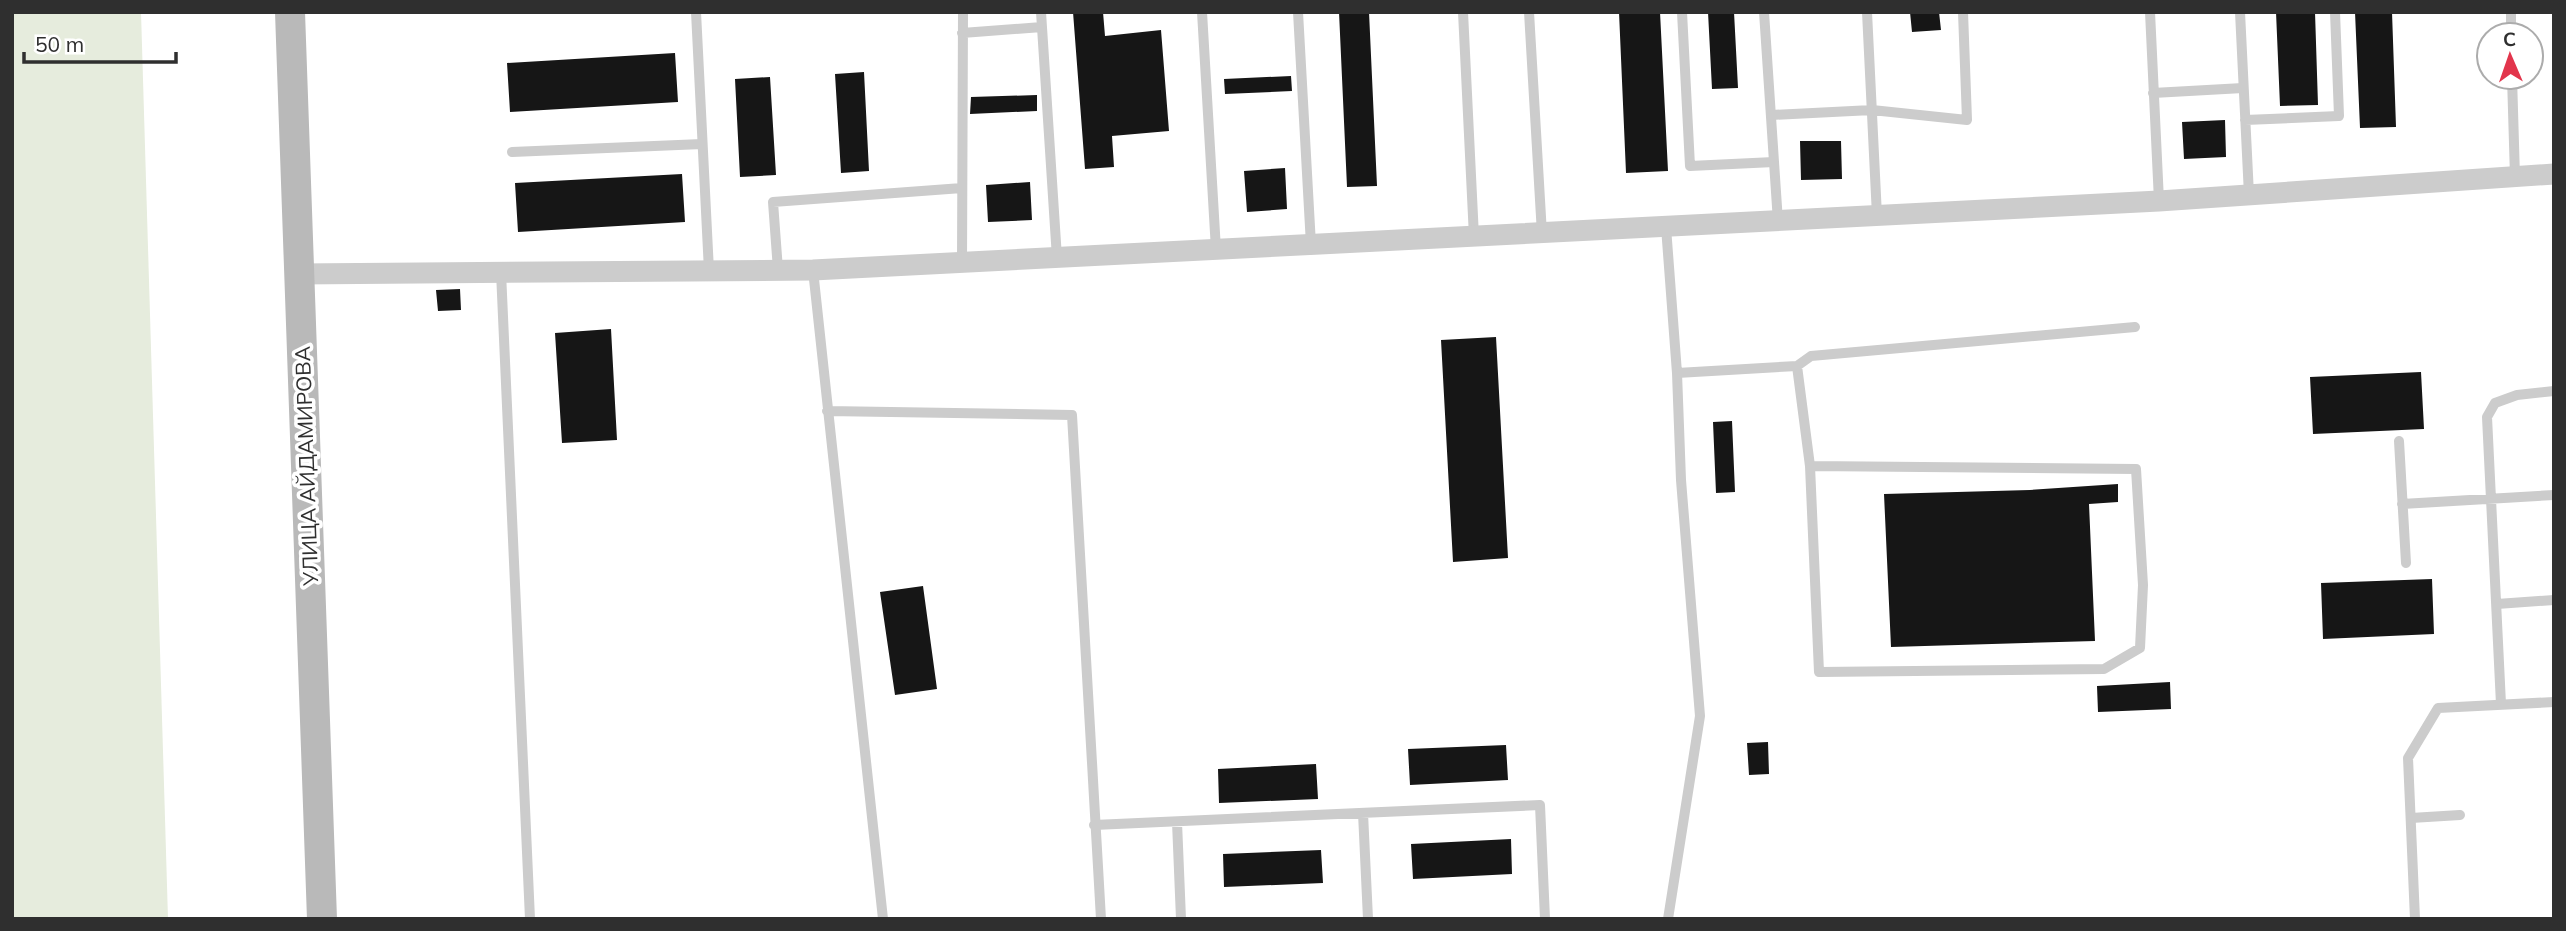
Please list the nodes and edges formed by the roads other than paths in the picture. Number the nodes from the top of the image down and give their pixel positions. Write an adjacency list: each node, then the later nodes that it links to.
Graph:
1 (290, 12): 45 (main road, УЛИЦА АЙДАМИРОВА)
2 (696, 12): 24 (lane)
3 (962, 12): 17 (lane)
4 (1041, 12): 16 (lane)
5 (1202, 12): 38 (lane)
6 (1298, 12): 37 (lane)
7 (1463, 12): 36 (lane)
8 (1530, 12): 35 (lane)
9 (1682, 12): 26 (lane)
10 (1764, 12): 22 (lane)
11 (1867, 12): 21 (lane)
12 (1963, 12): 21 (lane)
13 (2150, 12): 20 (lane)
14 (2240, 12): 18 (lane)
15 (2335, 12): 23 (lane)
16 (1042, 27): 17 (lane); 39 (lane)
17 (962, 33): 29 (lane)
18 (2244, 88): 20 (lane); 23 (lane)
19 (2512, 91): 28 (lane)
20 (2153, 93): 31 (lane)
21 (1872, 110): 22 (lane); 32 (lane)
22 (1771, 115): 26 (lane)
23 (2245, 120): 30 (lane)
24 (702, 144): 25 (lane); 43 (lane)
25 (512, 152)
26 (1774, 162): 33 (lane)
27 (2554, 174): 28 (street)
28 (2515, 177): 30 (street)
29 (962, 188): 40 (lane); 41 (lane)
30 (2249, 195): 31 (street)
31 (2159, 201): 32 (street)
32 (1877, 216): 33 (street)
33 (1778, 222): 34 (street)
34 (1666, 228): 35 (street); 48 (lane)
35 (1542, 234): 36 (street)
36 (1474, 237): 37 (street)
37 (1311, 245): 38 (street)
38 (1216, 250): 39 (street)
39 (1057, 258): 40 (street)
40 (962, 263): 42 (street)
41 (778, 270): 42 (street); 43 (street)
42 (813, 270): 50 (lane)
43 (709, 271): 44 (street)
44 (500, 272): 45 (street); 67 (lane)
45 (298, 274): 66 (main road, УЛИЦА АЙДАМИРОВА)
46 (2135, 327): 47 (lane)
47 (1797, 366): 48 (lane); 52 (lane)
48 (1677, 373): 73 (lane)
49 (2554, 391): 54 (lane)
50 (827, 411): 65 (lane); 68 (lane)
51 (2399, 441): 55 (lane)
52 (1810, 466): 52 (lane)
53 (2554, 495): 54 (lane)
54 (2491, 499): 55 (lane); 58 (lane)
55 (2402, 504): 56 (lane)
56 (2406, 563)
57 (2554, 600): 58 (lane)
58 (2497, 604): 60 (lane)
59 (2554, 702): 60 (lane)
60 (2501, 704): 63 (lane)
61 (1363, 813): 64 (lane); 71 (lane); 72 (lane)
62 (2460, 815): 63 (lane)
63 (2411, 818): 74 (lane)
64 (1177, 822): 65 (lane); 70 (lane)
65 (1094, 825): 69 (lane)
66 (322, 919)
67 (530, 919)
68 (883, 919)
69 (1101, 919)
70 (1181, 919)
71 (1368, 919)
72 (1545, 919)
73 (1668, 919)
74 (2415, 919)

